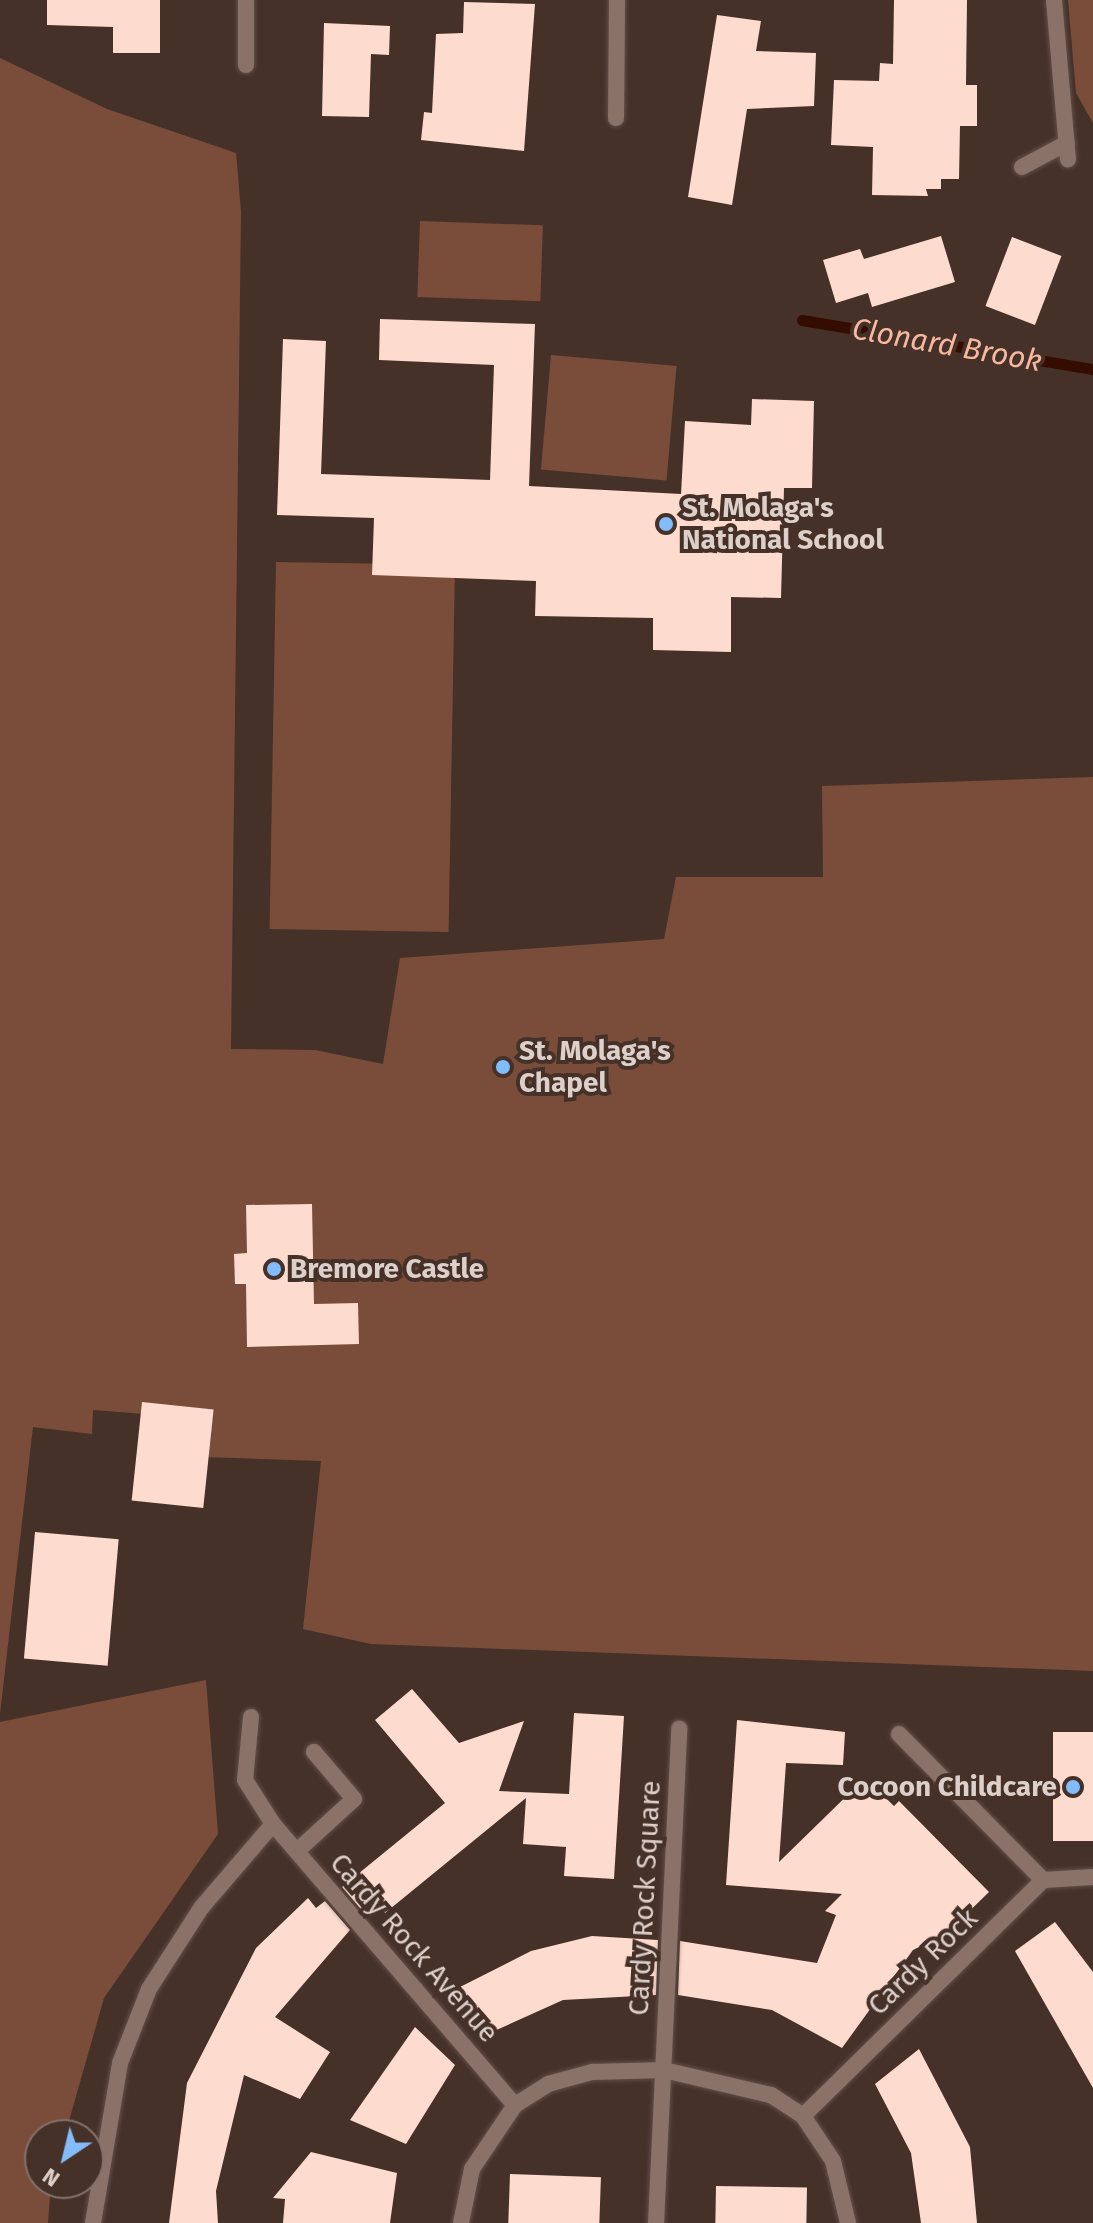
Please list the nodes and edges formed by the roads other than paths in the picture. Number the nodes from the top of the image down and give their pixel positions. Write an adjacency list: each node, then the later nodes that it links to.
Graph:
1 (246, 0): 4 (street)
2 (617, 0): 5 (street)
3 (1054, 0): 6 (street)
4 (246, 65)
5 (616, 118)
6 (1022, 167)
7 (251, 1717): 11 (street, Cardy Rock Avenue)
8 (679, 1729): 15 (street, Cardy Rock Square)
9 (899, 1734): 14 (street)
10 (314, 1752): 12 (street)
11 (273, 1824): 12 (street, Cardy Rock Avenue); 18 (street)
12 (297, 1851): 16 (street, Cardy Rock Avenue)
13 (1092, 1879): 14 (street)
14 (1043, 1880): 17 (street, Cardy Rock)
15 (664, 2070): 16 (street); 17 (street); 20 (street, Cardy Rock Square)
16 (515, 2105): 19 (street)
17 (803, 2116): 21 (street)
18 (93, 2223)
19 (461, 2223)
20 (656, 2223)
21 (848, 2223)

